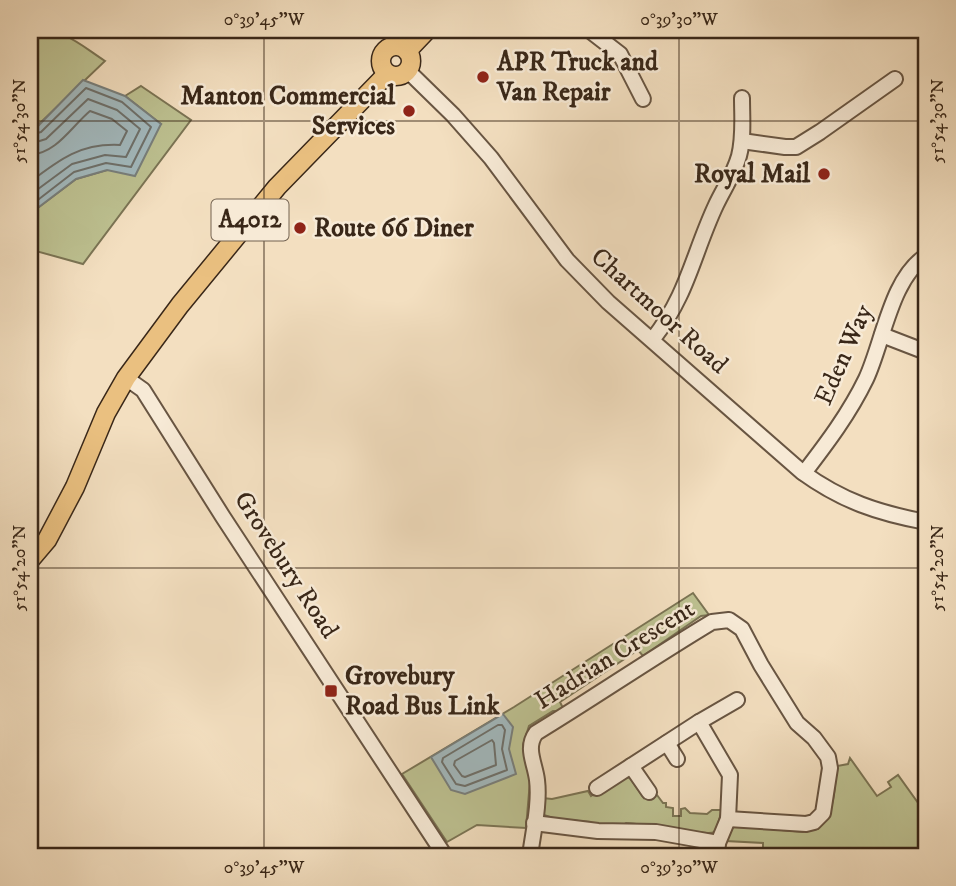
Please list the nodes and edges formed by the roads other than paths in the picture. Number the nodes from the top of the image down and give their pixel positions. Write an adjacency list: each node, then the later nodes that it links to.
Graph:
1 (427, 30): 3 (main road)
2 (589, 30): 8 (street)
3 (407, 51): 4 (main road); 5 (main road)
4 (408, 71): 5 (main road); 12 (street, Chartmoor Road)
5 (387, 74): 14 (main road, A4012)
6 (895, 79): 9 (street)
7 (742, 97): 9 (street)
8 (643, 99)
9 (742, 141): 12 (street)
10 (926, 256): 11 (street, Eden Way)
11 (882, 335): 13 (street); 15 (street, Eden Way)
12 (653, 339): 15 (street, Chartmoor Road)
13 (926, 352)
14 (126, 378): 17 (main road, A4012); 28 (street, Grovebury Road)
15 (804, 473): 16 (street, Chartmoor Road)
16 (926, 522)
17 (30, 560)
18 (737, 700): 19 (street)
19 (699, 722): 20 (street); 25 (street)
20 (667, 743): 21 (street); 22 (street)
21 (677, 759)
22 (631, 766): 23 (street); 24 (street)
23 (597, 788)
24 (649, 792)
25 (728, 819): 26 (street, Hadrian Crescent); 27 (street)
26 (534, 823): 27 (street); 29 (street, Hadrian Crescent)
27 (718, 850)
28 (445, 856)
29 (530, 856)

